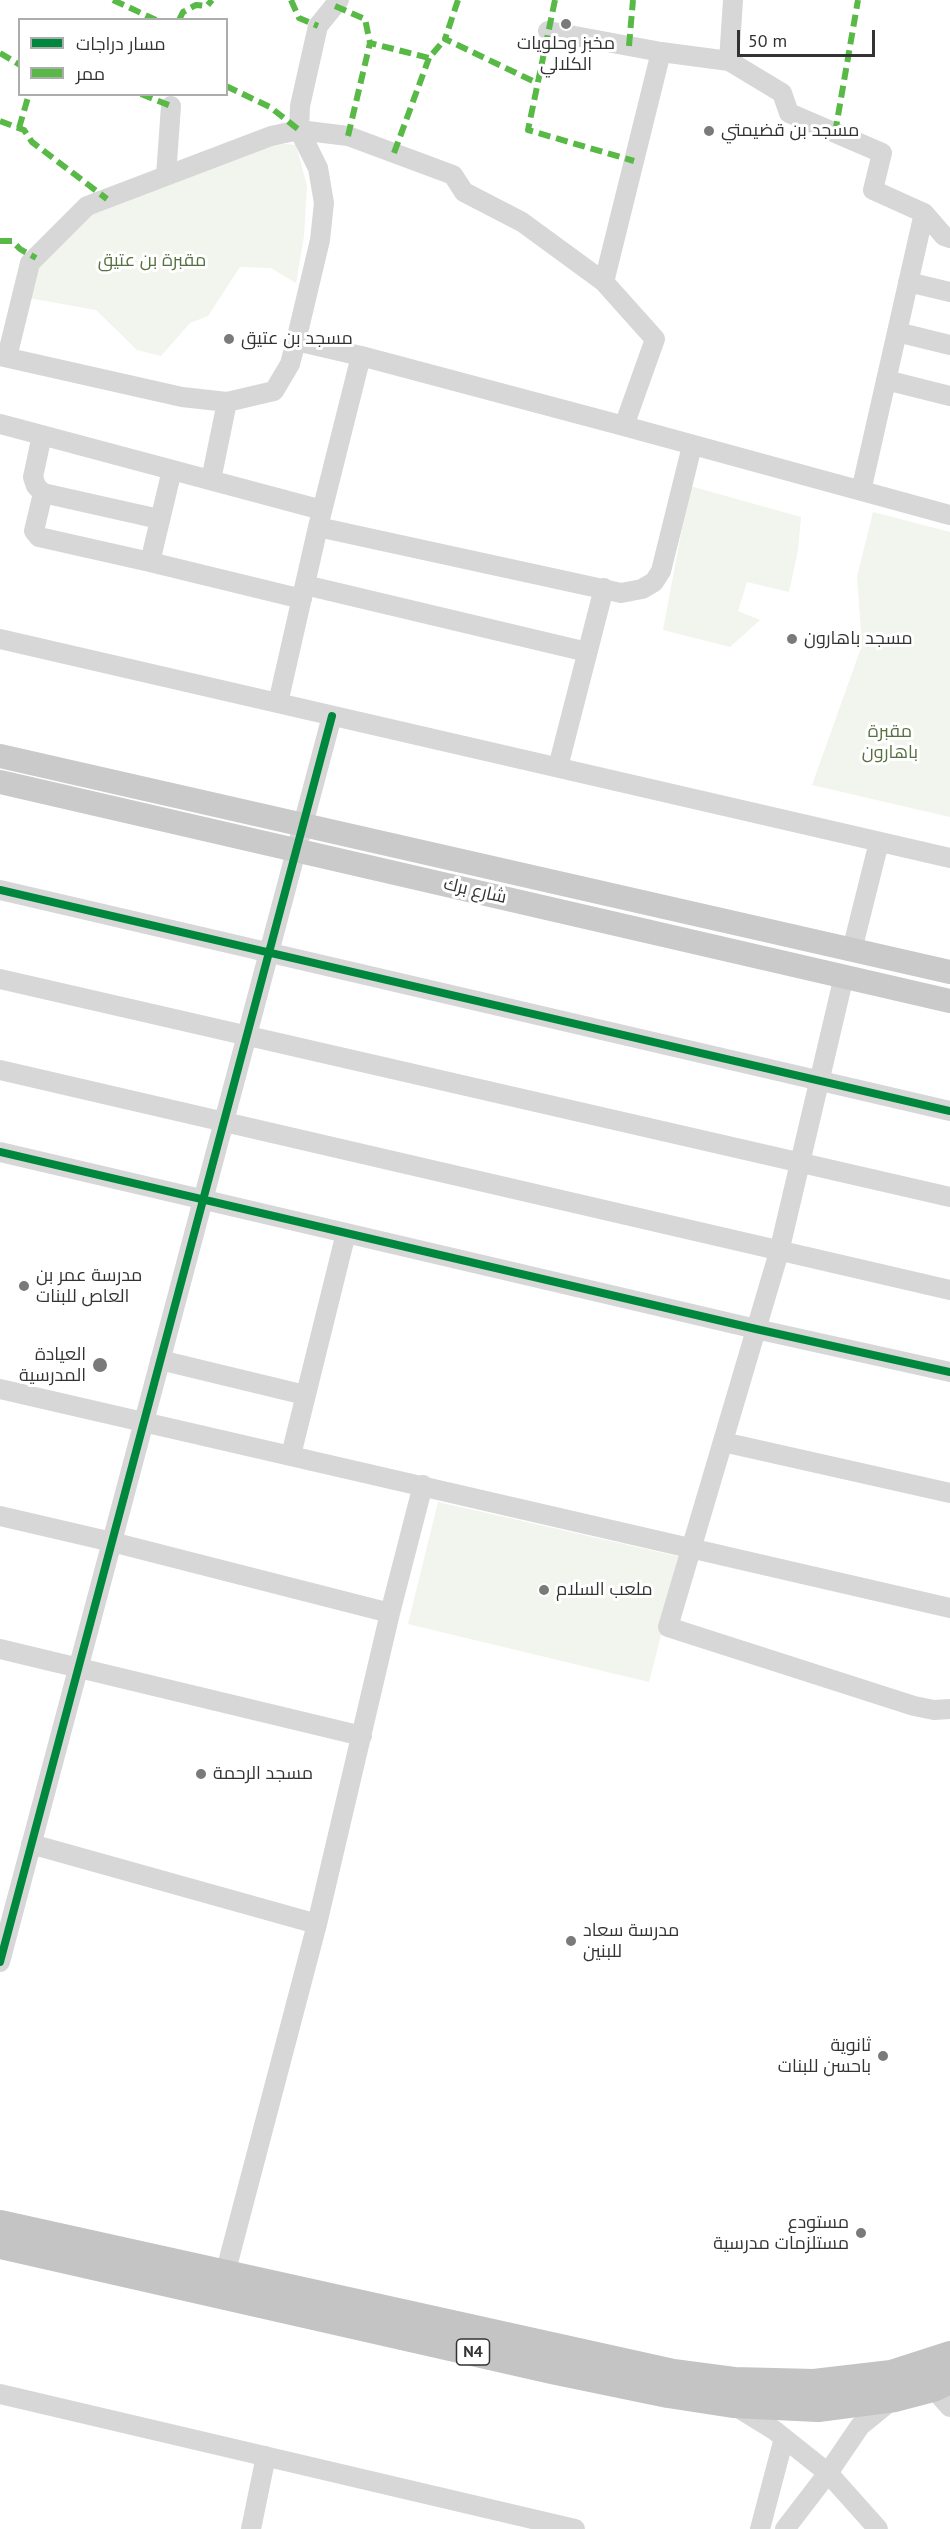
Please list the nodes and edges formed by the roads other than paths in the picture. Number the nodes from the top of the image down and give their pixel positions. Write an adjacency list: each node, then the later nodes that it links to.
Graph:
1 (339, 0): 7 (street)
2 (733, 0): 5 (street)
3 (548, 31): 4 (street)
4 (661, 52): 5 (street); 11 (street)
5 (729, 60): 9 (street)
6 (171, 106): 8 (street)
7 (299, 130): 8 (street); 11 (street); 15 (street)
8 (166, 176): 17 (street)
9 (924, 213): 10 (street); 12 (street)
10 (950, 238)
11 (604, 282): 23 (street)
12 (908, 282): 13 (street); 14 (street)
13 (950, 292)
14 (897, 332): 16 (street); 19 (street)
15 (296, 341): 18 (street); 21 (street)
16 (950, 345)
17 (3, 356): 21 (street)
18 (361, 356): 23 (street); 31 (street)
19 (886, 380): 20 (street); 28 (street)
20 (950, 396)
21 (227, 402): 27 (street)
22 (0, 424): 24 (street)
23 (624, 426): 25 (street)
24 (42, 435): 26 (street); 29 (street)
25 (692, 446): 28 (street); 34 (street)
26 (172, 470): 27 (street); 32 (street)
27 (212, 480): 31 (street)
28 (861, 491): 30 (street)
29 (43, 493): 32 (street); 33 (street)
30 (950, 515)
31 (320, 518): 34 (street); 35 (street)
32 (159, 519): 33 (street)
33 (150, 562): 35 (street)
34 (604, 588): 37 (street)
35 (304, 592): 37 (street); 38 (street)
36 (0, 639): 38 (street)
37 (587, 652): 41 (street)
38 (278, 703): 39 (street)
39 (332, 716): 41 (street); 43 (street)
40 (0, 756): 43 (main road, شارع برك)
41 (558, 767): 44 (street)
42 (0, 782): 45 (main road, شارع برك)
43 (302, 824): 45 (street); 48 (main road, شارع برك)
44 (879, 842): 46 (street); 48 (street)
45 (296, 850): 49 (street); 51 (main road, شارع برك)
46 (950, 858)
47 (0, 890): 49 (street)
48 (852, 950): 50 (main road, شارع برك)
49 (268, 953): 54 (street); 56 (street)
50 (950, 972)
51 (844, 976): 53 (main road, شارع برك); 56 (street)
52 (0, 979): 54 (street)
53 (950, 1001)
54 (246, 1035): 58 (street); 60 (street)
55 (0, 1070): 58 (street)
56 (819, 1082): 57 (street); 60 (street)
57 (950, 1111)
58 (223, 1122): 62 (street); 64 (street)
59 (0, 1152): 62 (street)
60 (801, 1162): 61 (street); 64 (street)
61 (950, 1197)
62 (202, 1200): 63 (street); 67 (street)
63 (346, 1233): 66 (street); 70 (street)
64 (779, 1252): 65 (street); 66 (street)
65 (950, 1290)
66 (756, 1329): 68 (street); 72 (street)
67 (160, 1360): 70 (street); 71 (street)
68 (950, 1372)
69 (0, 1389): 71 (street)
70 (305, 1395): 73 (street)
71 (144, 1421): 73 (street); 77 (street)
72 (723, 1442): 75 (street); 78 (street)
73 (291, 1455): 74 (street)
74 (423, 1485): 78 (street); 80 (street)
75 (950, 1493)
76 (0, 1516): 77 (street)
77 (112, 1542): 80 (street); 82 (street)
78 (692, 1550): 79 (street); 83 (street)
79 (950, 1608)
80 (390, 1613): 84 (street)
81 (0, 1649): 82 (street)
82 (78, 1668): 84 (street); 85 (street)
83 (950, 1709)
84 (362, 1736): 86 (street)
85 (31, 1844): 86 (street); 87 (street)
86 (317, 1924): 91 (street)
87 (3, 1937): 88 (street)
88 (0, 1962)
89 (0, 2224): 91 (highway, N4)
90 (0, 2245): 93 (highway, N4)
91 (225, 2274): 93 (highway, N4)
92 (950, 2355): 93 (highway, N4)
93 (554, 2359): 97 (highway, N4)
94 (944, 2392): 96 (highway, N4)
95 (0, 2394): 99 (street)
96 (896, 2398): 97 (highway, N4); 100 (street)
97 (733, 2404): 98 (street)
98 (784, 2438): 100 (street); 103 (street)
99 (266, 2456): 101 (street); 102 (street)
100 (828, 2473): 104 (street); 105 (street)
101 (251, 2529)
102 (575, 2529)
103 (760, 2529)
104 (785, 2529)
105 (878, 2529)

